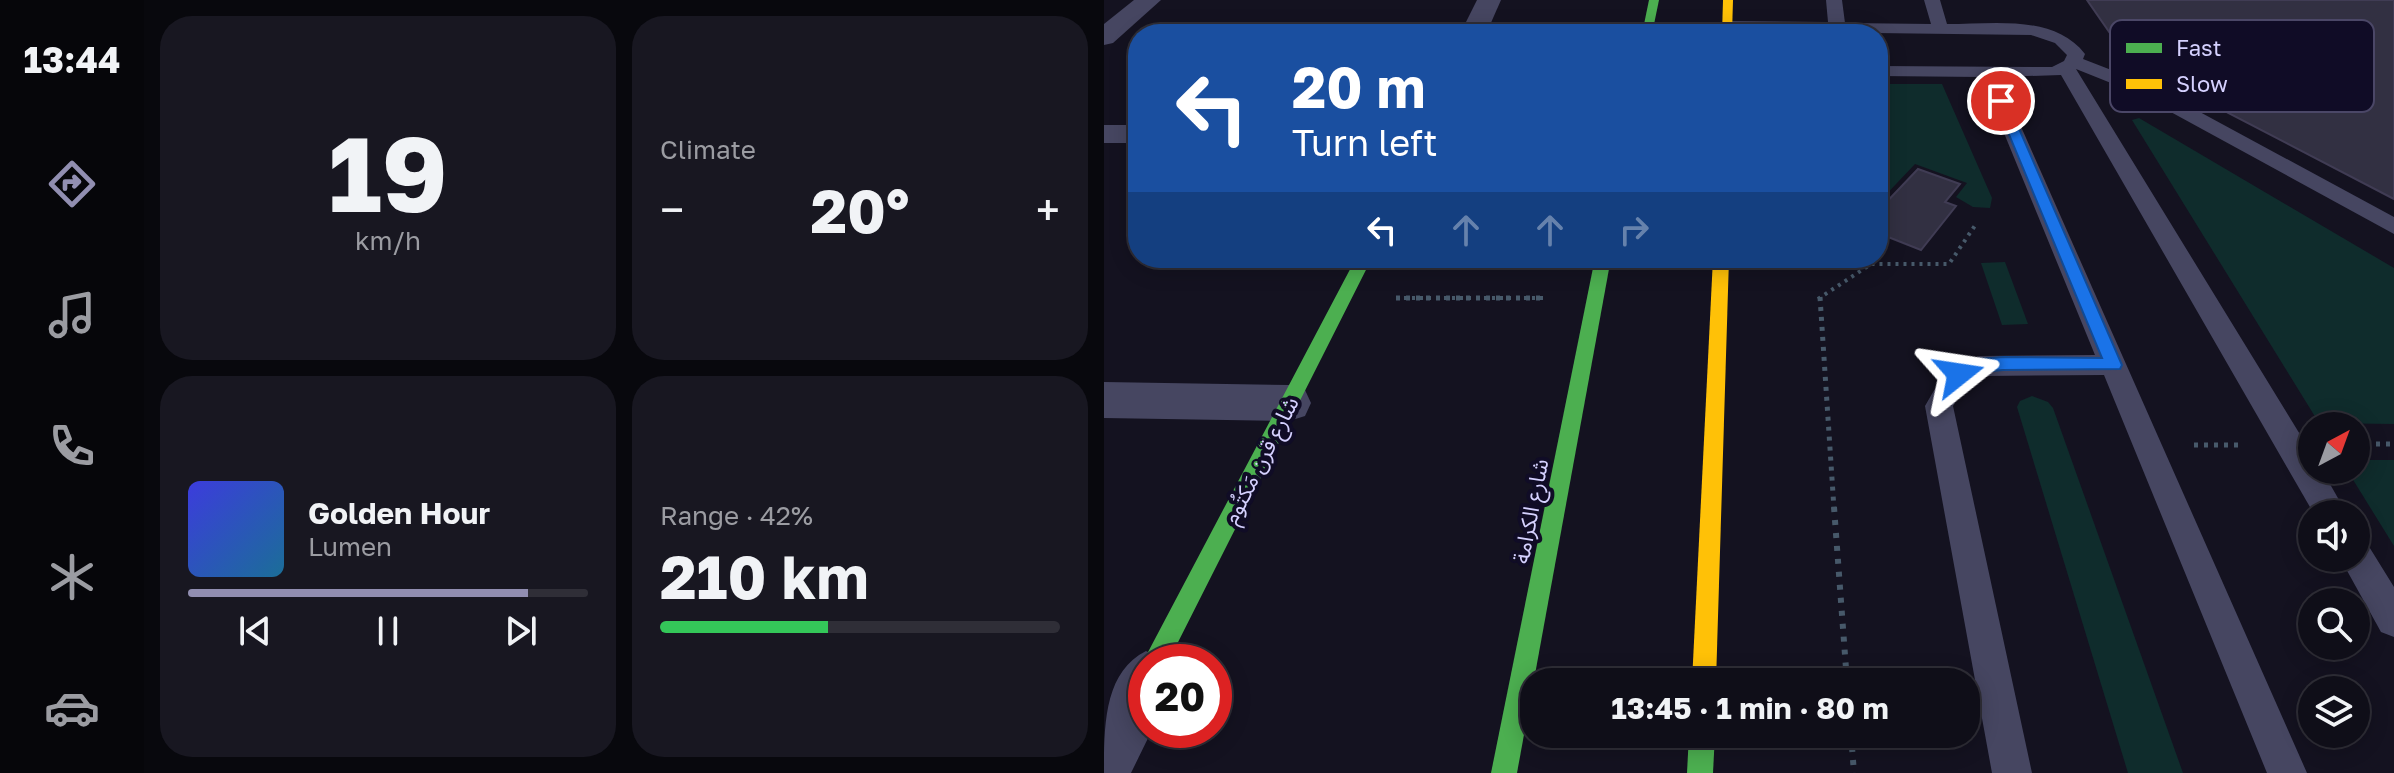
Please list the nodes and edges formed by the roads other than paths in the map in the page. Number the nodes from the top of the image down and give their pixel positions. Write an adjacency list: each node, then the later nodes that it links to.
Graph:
1 (1149, 0): 13 (street)
2 (1489, 0): 7 (street)
3 (1654, 0): 8 (main road)
4 (1728, 0): 9 (main road)
5 (1834, 0): 10 (lane)
6 (1932, 0): 12 (lane)
7 (1478, 24)
8 (1649, 24)
9 (1727, 24)
10 (1837, 24)
11 (1888, 27): 12 (lane)
12 (1940, 27): 14 (lane)
13 (1104, 37)
14 (2070, 65): 16 (lane); 17 (lane); 28 (lane)
15 (1888, 71): 16 (lane)
16 (1988, 72): 25 (lane)
17 (2110, 78)
18 (2185, 112): 21 (lane)
19 (1104, 134): 20 (street)
20 (1128, 134)
21 (2394, 227)
22 (1359, 268): 27 (main road, شارع قرن مَكتُوم)
23 (1601, 268): 36 (main road, شارع الكرامة)
24 (1721, 268): 32 (main road)
25 (2114, 365): 38 (lane); 39 (lane)
26 (1104, 400): 27 (street)
27 (1289, 403): 31 (main road, شارع قرن مَكتُوم)
28 (2323, 500)
29 (2366, 572): 30 (lane)
30 (2394, 620)
31 (1164, 644)
32 (1705, 668)
33 (1128, 715): 35 (street)
34 (1701, 748): 37 (main road)
35 (1104, 761)
36 (1504, 773)
37 (1700, 773)
38 (2012, 773)
39 (2287, 773)

